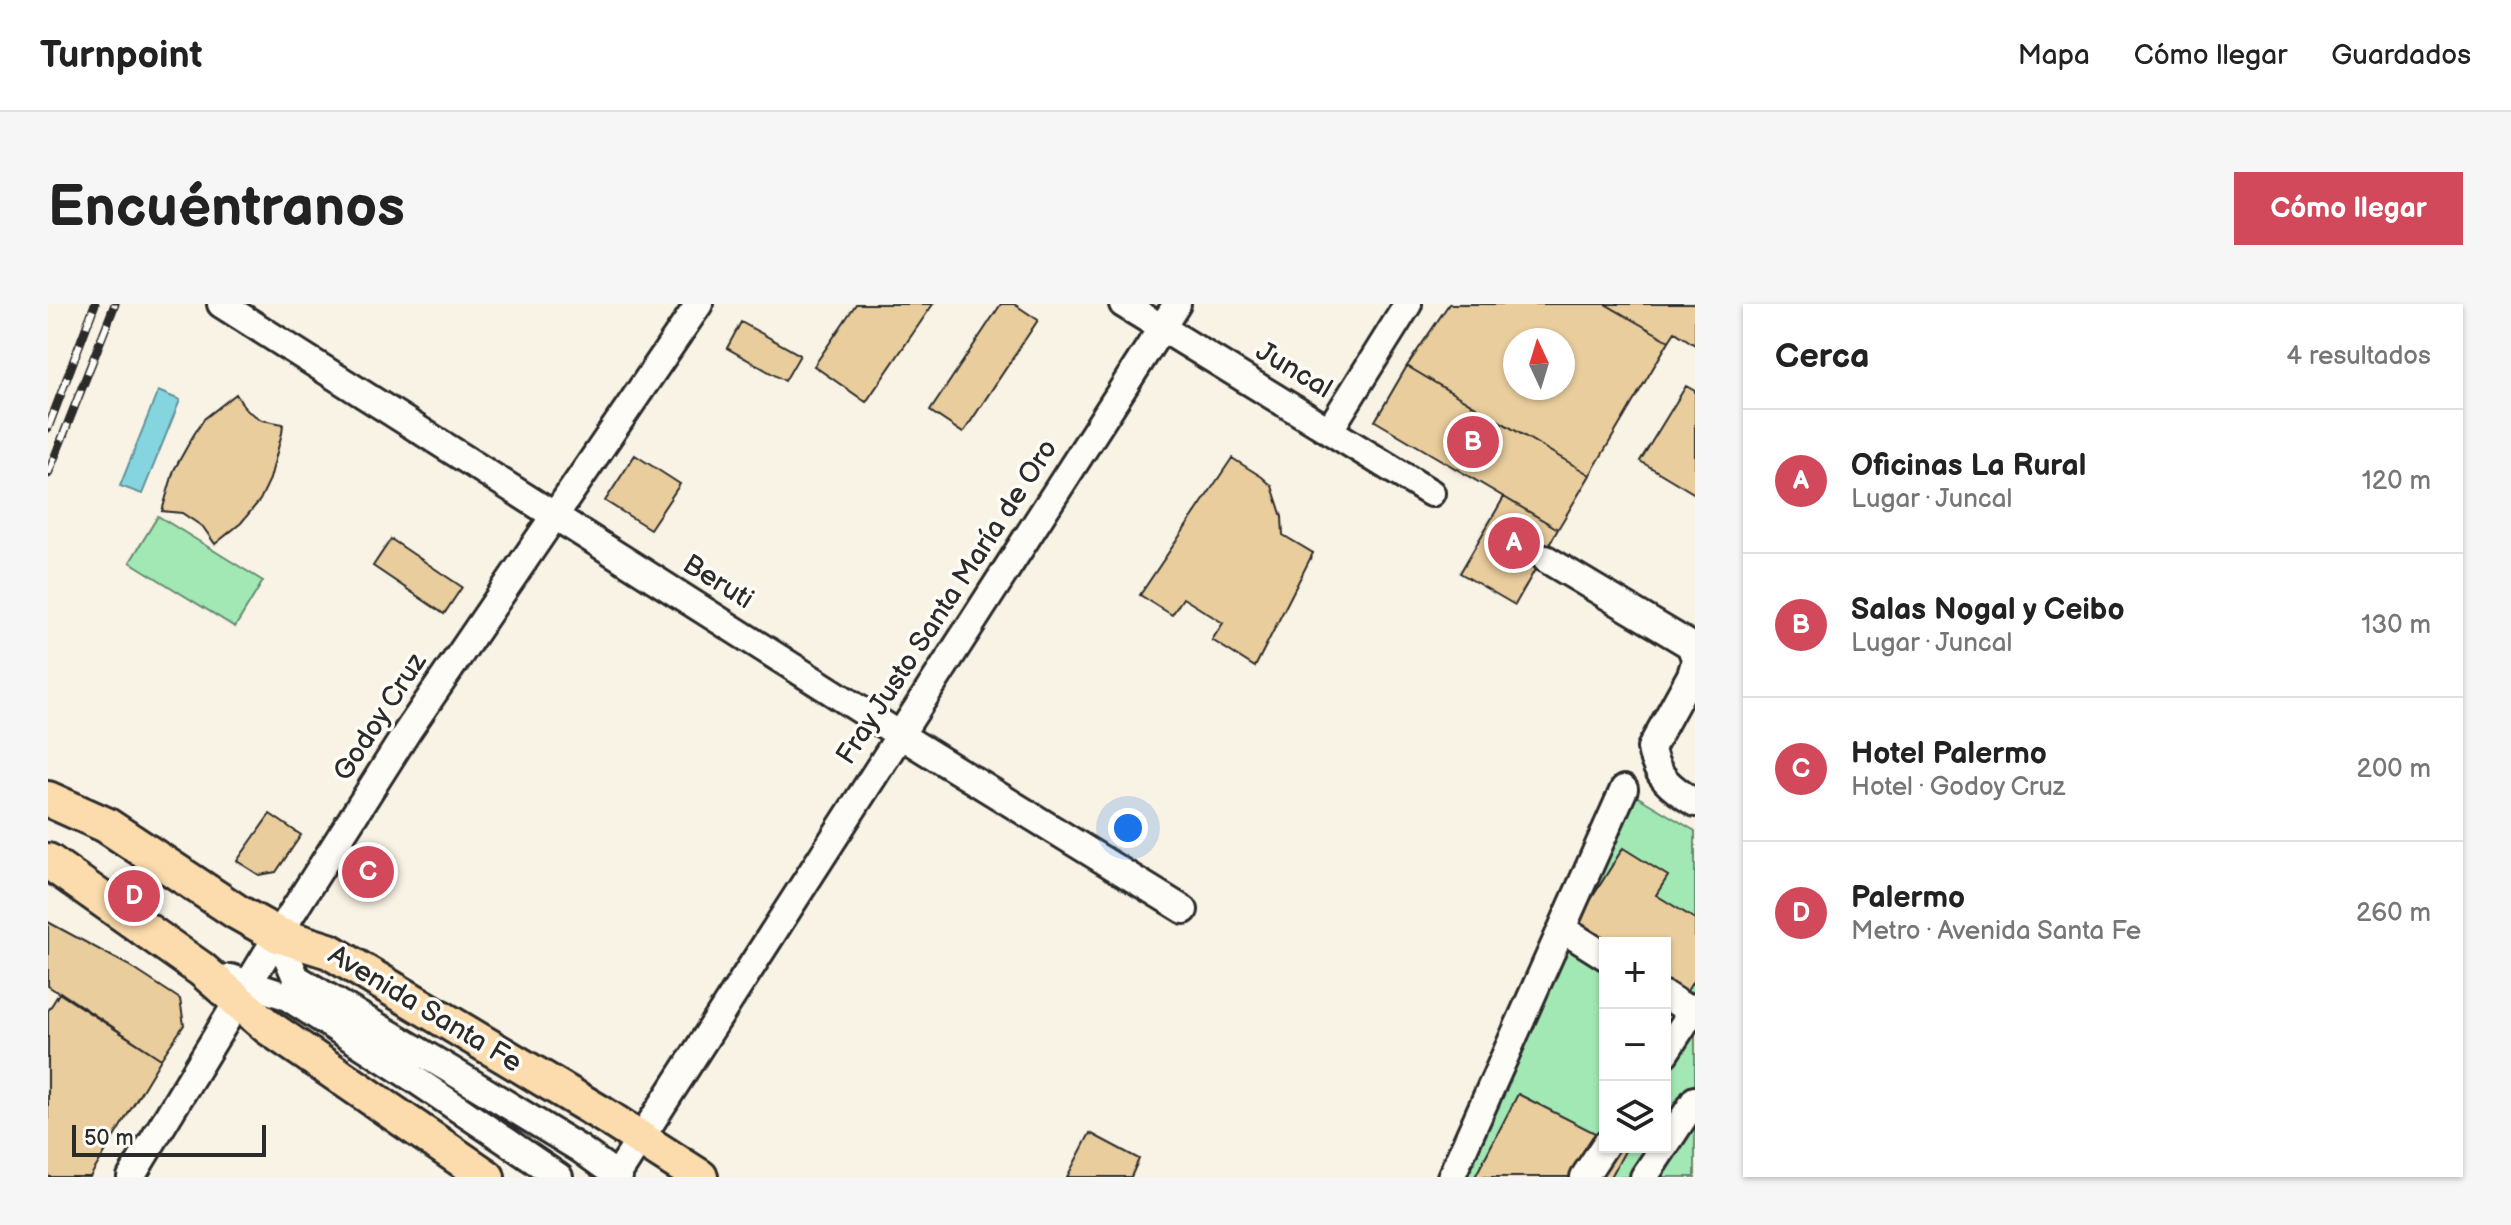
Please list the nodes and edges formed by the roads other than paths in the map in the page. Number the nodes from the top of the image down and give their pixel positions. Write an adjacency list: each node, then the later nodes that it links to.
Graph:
1 (221, 304): 9 (street, Beruti)
2 (699, 304): 9 (street, Godoy Cruz)
3 (1123, 304): 6 (street, Juncal)
4 (1177, 304): 6 (street, Fray Justo Santa María de Oro)
5 (1408, 304): 7 (street)
6 (1161, 327): 7 (street, Juncal); 12 (street, Fray Justo Santa María de Oro)
7 (1330, 429): 8 (street, Juncal)
8 (1431, 493)
9 (552, 516): 12 (street, Beruti); 21 (street, Godoy Cruz)
10 (1546, 559): 11 (street)
11 (1695, 660): 16 (street)
12 (900, 735): 19 (street, Beruti); 29 (street, Fray Justo Santa María de Oro)
13 (48, 772): 17 (main road, Avenida Santa Fe)
14 (1624, 789): 20 (street)
15 (48, 799): 17 (main road, Avenida Santa Fe)
16 (1695, 803)
17 (106, 825): 21 (main road, Avenida Santa Fe)
18 (48, 861): 23 (main road)
19 (1184, 910)
20 (1564, 930): 22 (street); 32 (street)
21 (278, 935): 23 (street, Godoy Cruz); 29 (main road, Avenida Santa Fe); 36 (street)
22 (1599, 952)
23 (243, 992): 33 (street, Godoy Cruz); 34 (main road); 35 (street)
24 (1671, 998): 25 (street)
25 (1694, 1011): 26 (street)
26 (1671, 1044)
27 (1695, 1100): 28 (street)
28 (1671, 1136)
29 (641, 1139): 36 (street, Fray Justo Santa María de Oro); 37 (main road, Avenida Santa Fe)
30 (1600, 1153): 38 (street)
31 (1659, 1153): 39 (street)
32 (1460, 1173)
33 (131, 1177)
34 (487, 1177)
35 (559, 1177)
36 (618, 1177)
37 (700, 1177)
38 (1584, 1177)
39 (1644, 1177)

